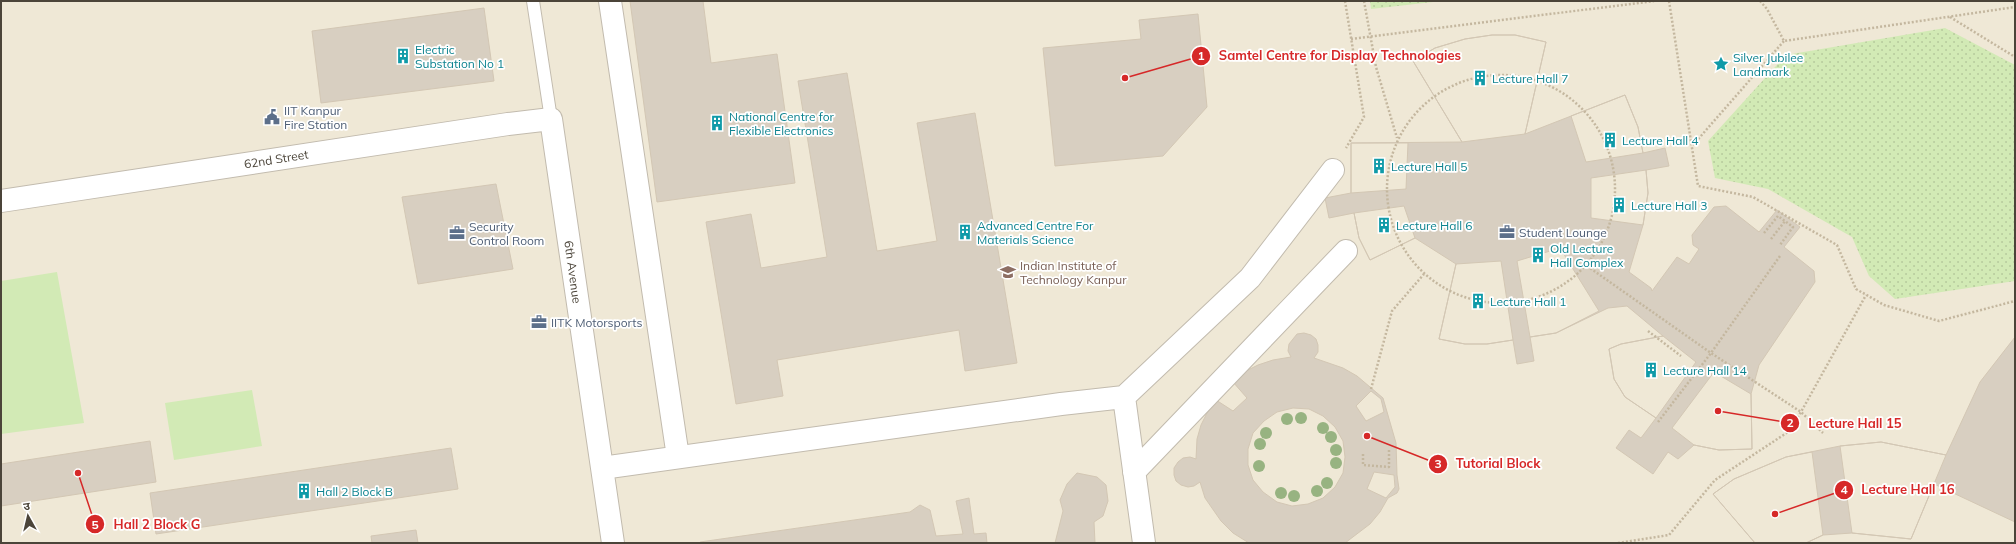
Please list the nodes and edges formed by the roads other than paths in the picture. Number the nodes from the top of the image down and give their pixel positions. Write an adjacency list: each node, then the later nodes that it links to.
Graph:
1 (533, 1): 3 (lane, 6th Avenue)
2 (610, 1): 8 (street)
3 (551, 119): 5 (street, 62nd Street); 9 (street, 6th Avenue)
4 (1332, 170): 7 (street)
5 (1, 201)
6 (1346, 251): 10 (street)
7 (1124, 397): 8 (street); 10 (street)
8 (678, 457): 9 (street)
9 (602, 468): 11 (street, 6th Avenue)
10 (1134, 472): 12 (street)
11 (613, 543)
12 (1144, 543)

